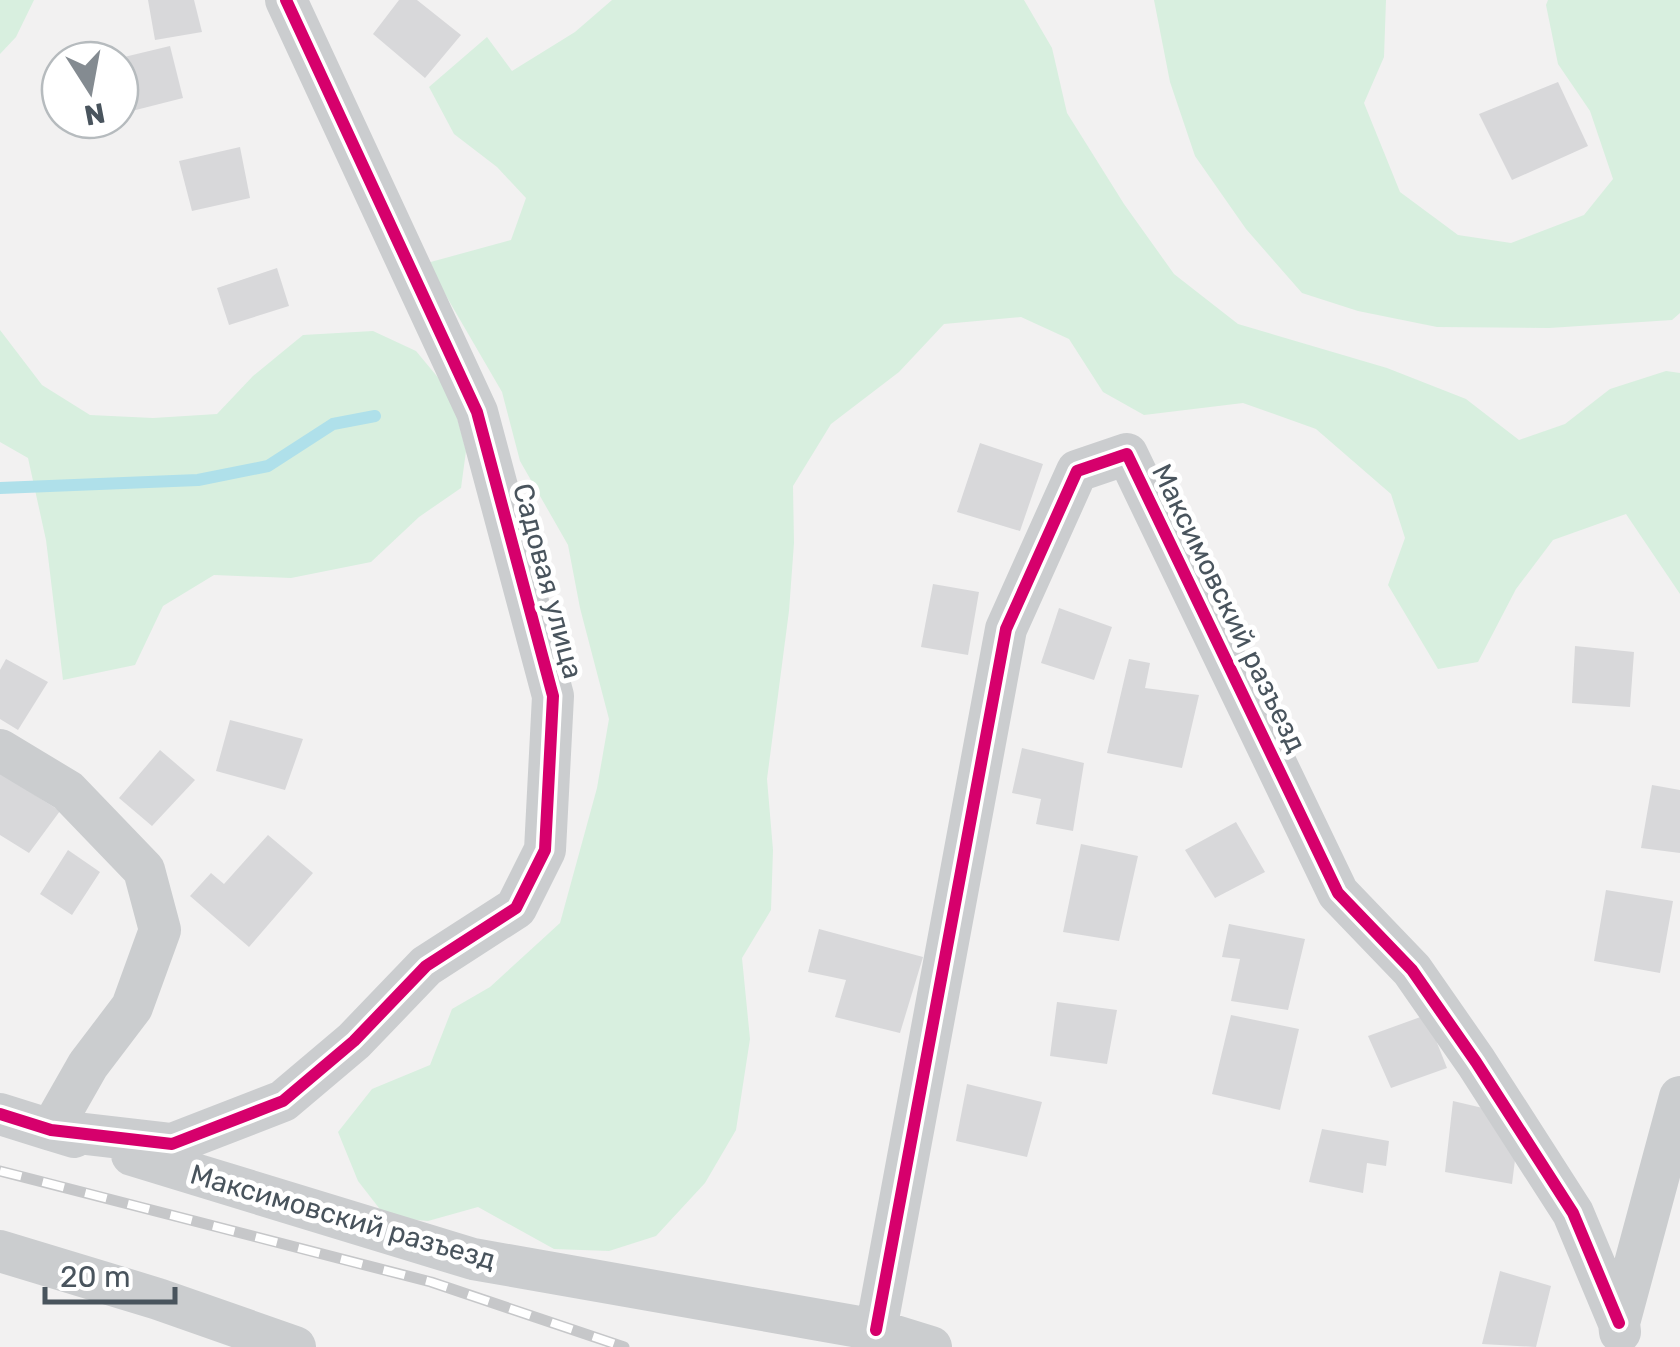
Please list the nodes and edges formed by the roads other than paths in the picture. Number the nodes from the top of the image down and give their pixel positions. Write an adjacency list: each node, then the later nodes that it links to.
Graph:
1 (286, 0): 5 (street, Садовая улица)
2 (0, 750): 5 (street)
3 (1680, 1097): 8 (street, Максимовский разъезд)
4 (0, 1114): 5 (street, Максимовский разъезд)
5 (51, 1130): 7 (street, Максимовский разъезд)
6 (0, 1251): 9 (street)
7 (876, 1330): 8 (street, Максимовский разъезд); 10 (street, Максимовский разъезд)
8 (1620, 1335)
9 (295, 1347)
10 (932, 1347)

